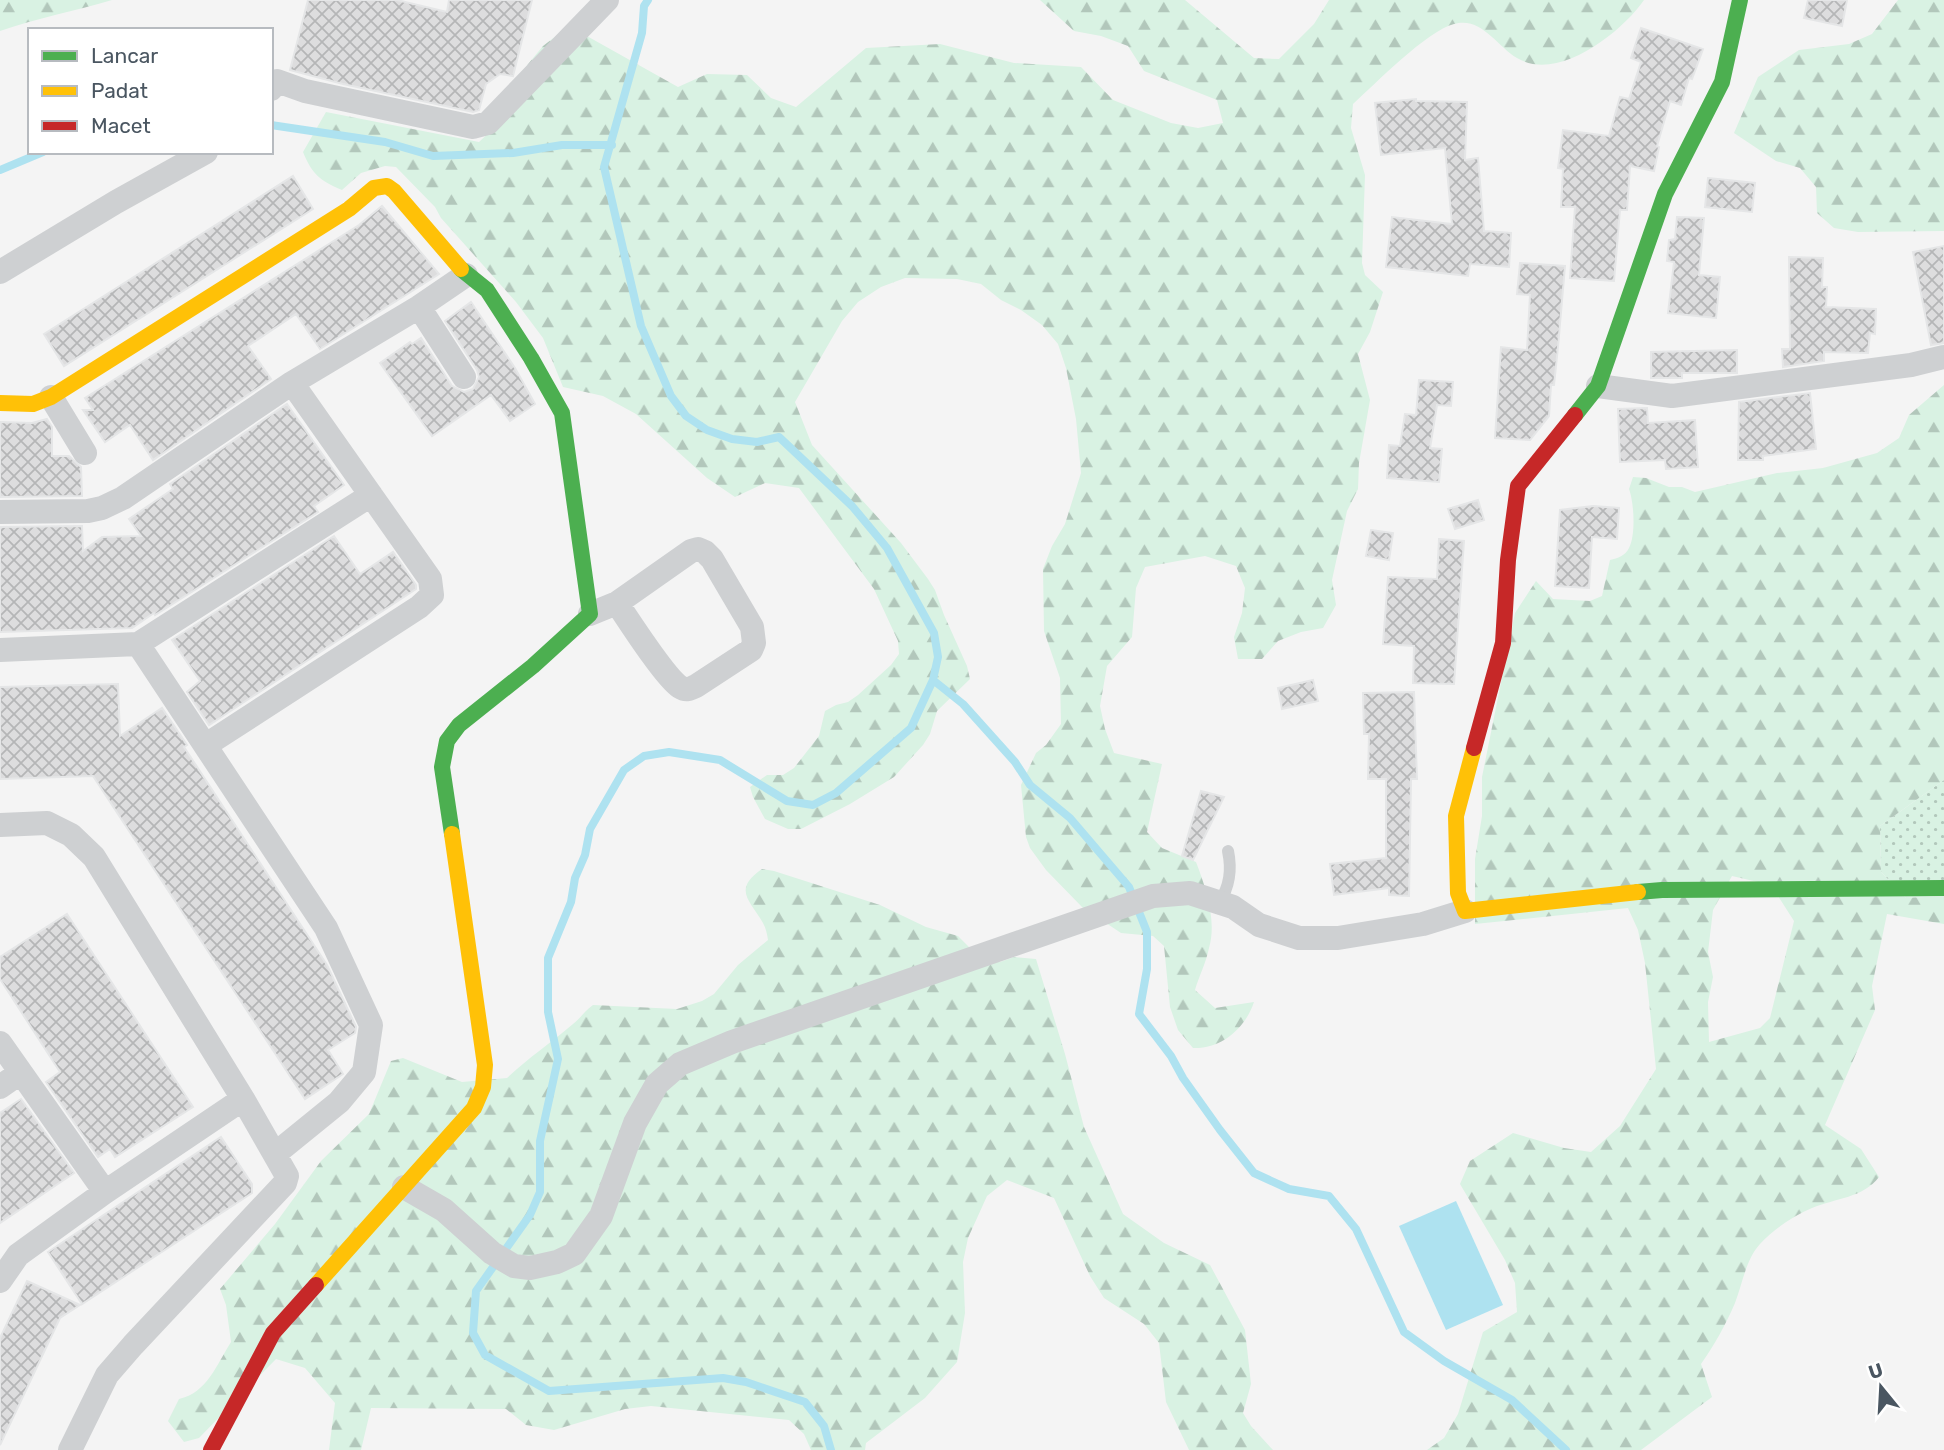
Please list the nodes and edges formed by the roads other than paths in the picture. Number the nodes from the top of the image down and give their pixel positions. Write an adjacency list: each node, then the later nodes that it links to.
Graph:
1 (607, 0): 3 (street)
2 (1740, 0): 11 (street)
3 (273, 86)
4 (202, 154): 5 (street)
5 (0, 272)
6 (467, 275): 7 (street); 12 (street); 18 (street)
7 (419, 307): 9 (street); 10 (street)
8 (1944, 357): 11 (street)
9 (464, 377)
10 (292, 383): 15 (street); 16 (street)
11 (1598, 386): 26 (street)
12 (51, 397): 13 (street); 14 (street)
13 (0, 403)
14 (85, 453)
15 (371, 495): 19 (street); 21 (street)
16 (0, 512)
17 (617, 603): 17 (street); 18 (street)
18 (590, 614): 31 (street)
19 (138, 644): 20 (street); 21 (street)
20 (0, 650)
21 (206, 745): 30 (street)
22 (0, 825): 29 (street)
23 (1228, 851): 25 (lane)
24 (1944, 888): 26 (street)
25 (1219, 902): 26 (street); 31 (street)
26 (1465, 911)
27 (0, 1043): 28 (street)
28 (10, 1080): 32 (street)
29 (243, 1098): 30 (street); 32 (street)
30 (275, 1154): 35 (street)
31 (404, 1187): 34 (street)
32 (105, 1192): 33 (street)
33 (0, 1281)
34 (221, 1443)
35 (70, 1450)

